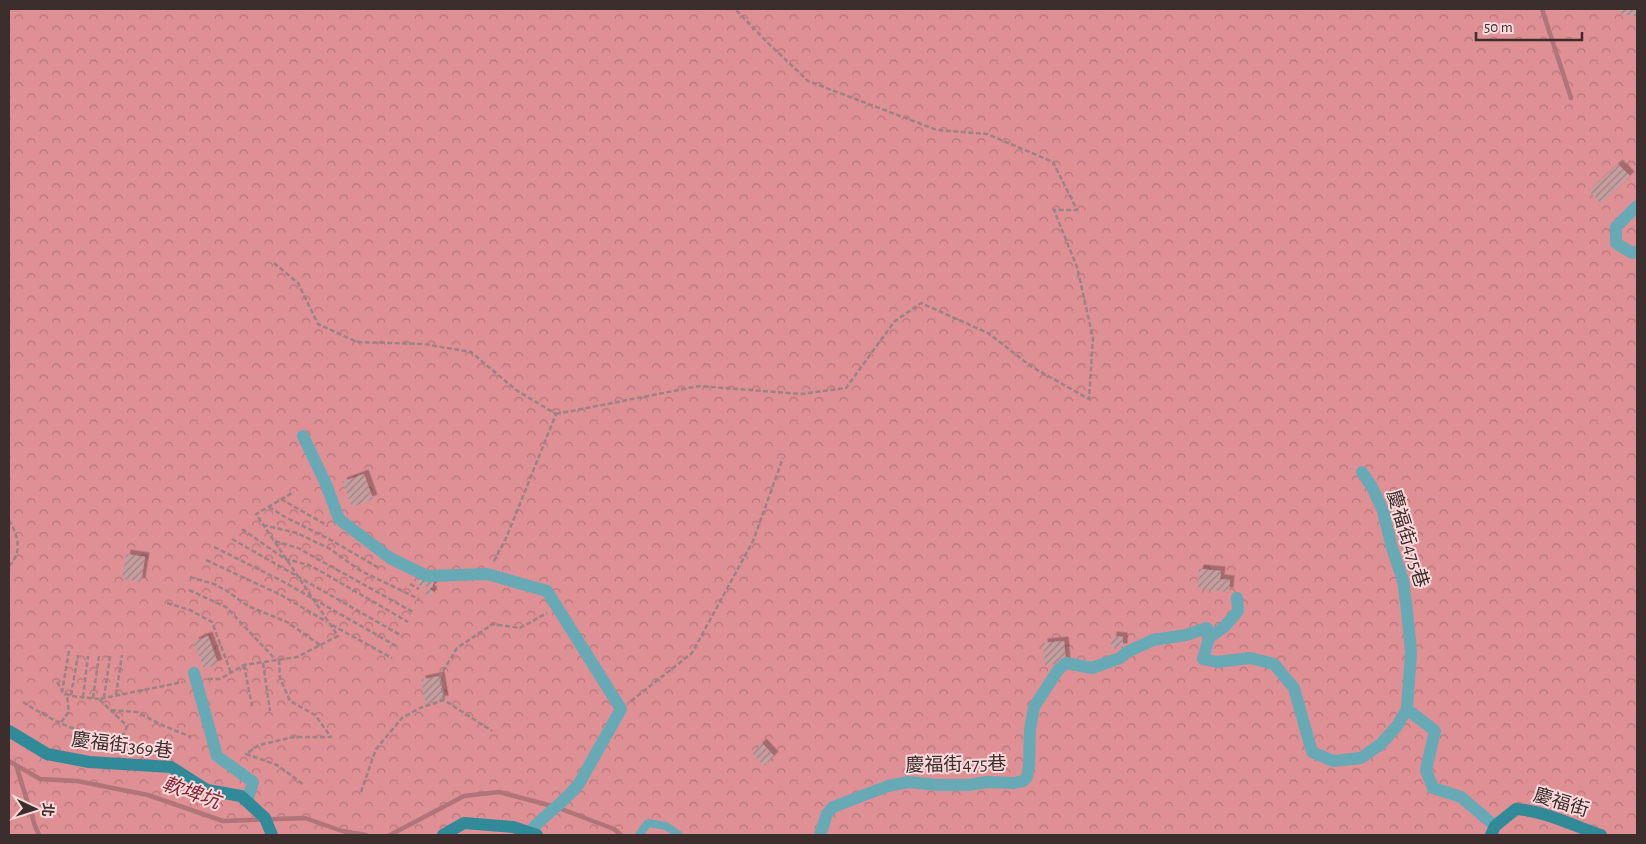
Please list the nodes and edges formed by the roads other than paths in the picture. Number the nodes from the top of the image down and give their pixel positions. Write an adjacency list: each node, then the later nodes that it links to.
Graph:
1 (1637, 206): 2 (street)
2 (1637, 251)
3 (303, 436): 12 (street)
4 (1362, 472): 8 (street, 慶福街475巷)
5 (1237, 598): 6 (street)
6 (1209, 638): 8 (street, 慶福街475巷); 17 (street, 慶福街475巷)
7 (195, 676): 10 (street)
8 (1407, 709): 11 (street)
9 (9, 731): 10 (street, 慶福街369巷)
10 (244, 799): 13 (street)
11 (1493, 831): 18 (street, 慶福街)
12 (533, 834): 14 (street)
13 (272, 835)
14 (444, 835)
15 (639, 835): 16 (lane)
16 (679, 835)
17 (820, 835)
18 (1602, 835)

